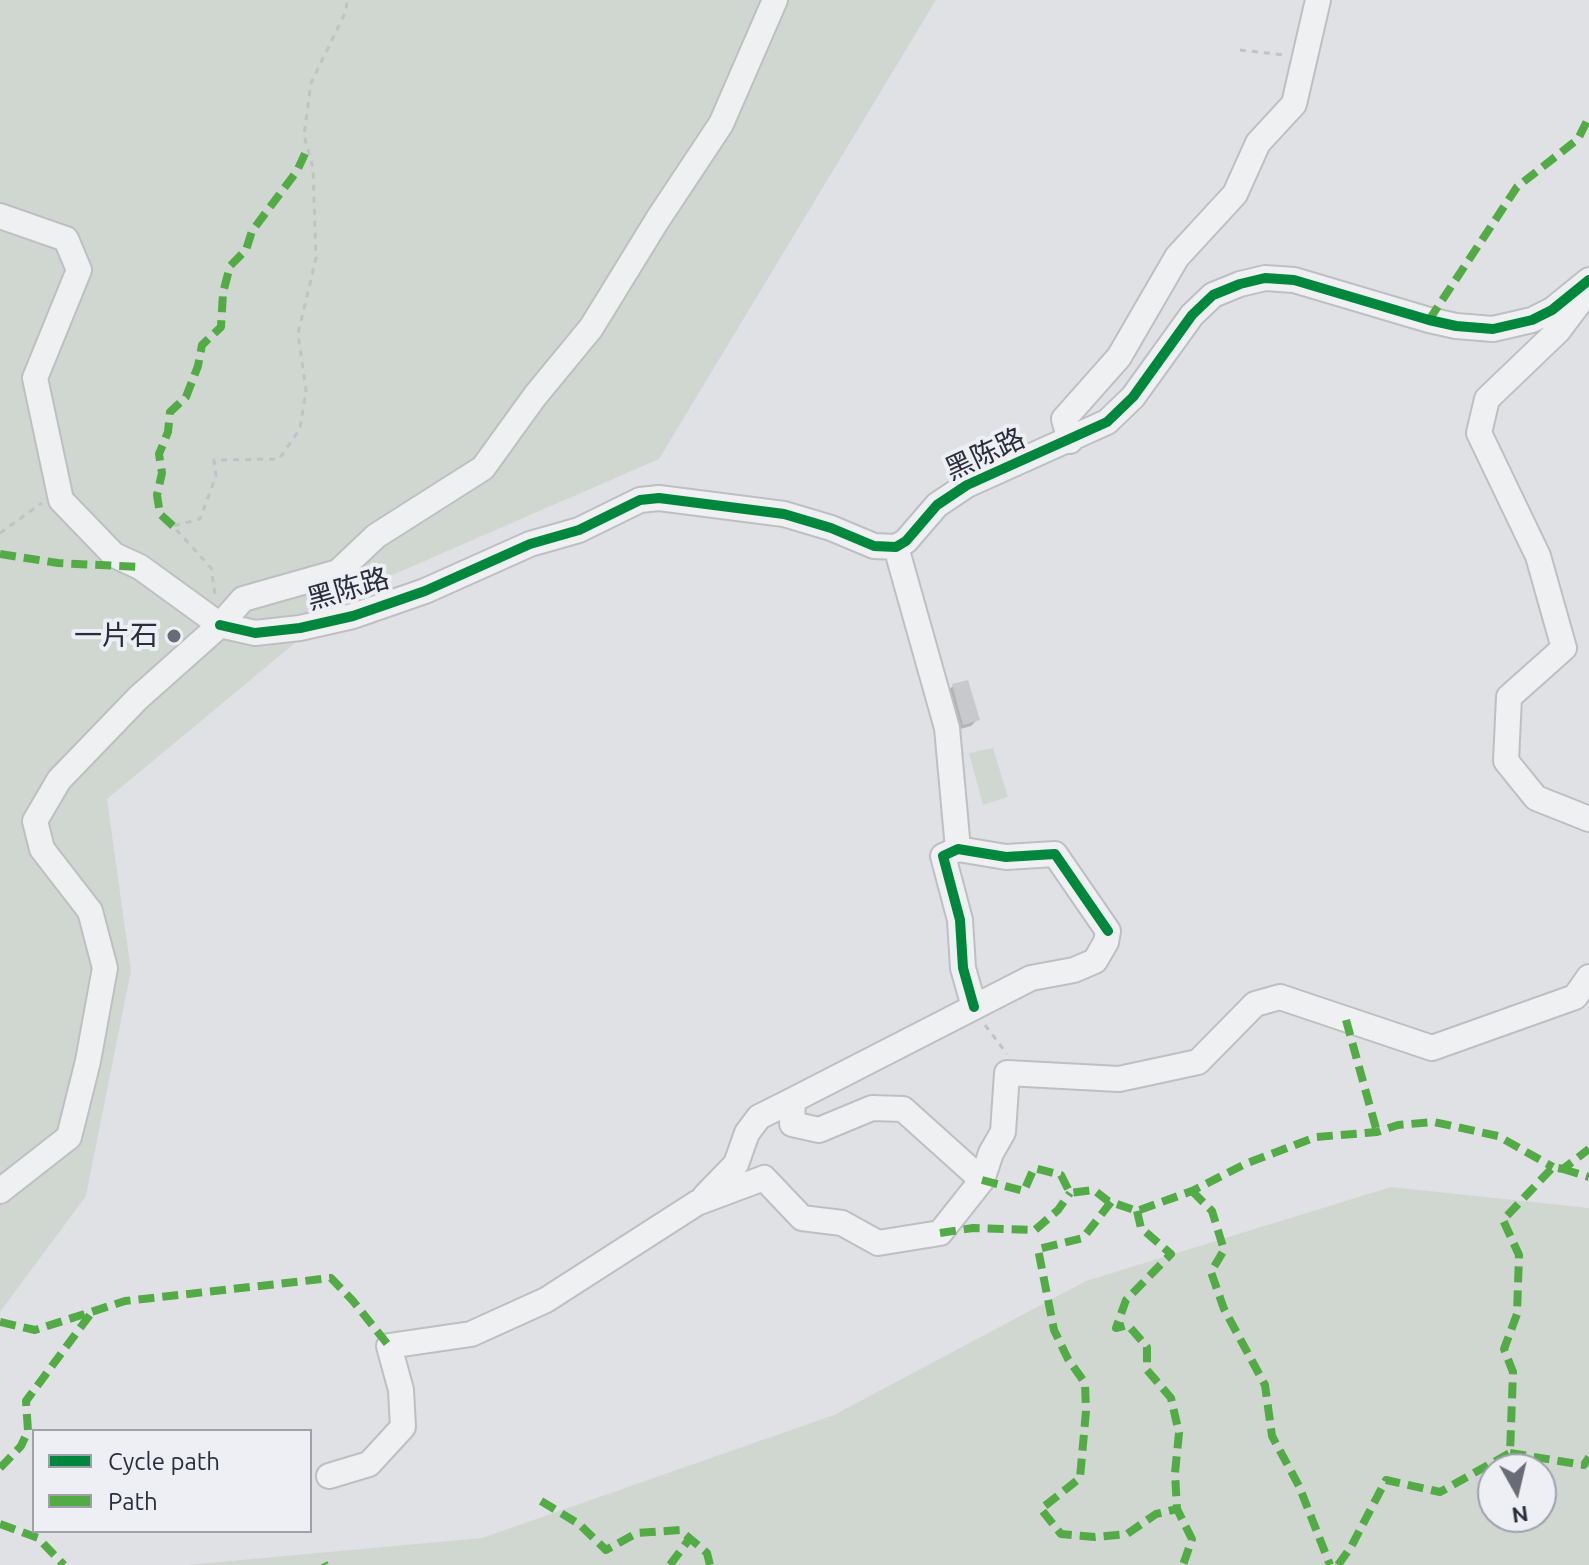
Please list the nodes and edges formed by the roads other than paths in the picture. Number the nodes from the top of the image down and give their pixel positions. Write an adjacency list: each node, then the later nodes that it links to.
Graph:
1 (775, 0): 8 (street)
2 (1318, 0): 6 (street)
3 (0, 216): 8 (street)
4 (1589, 280): 6 (street, 黑陈路)
5 (1589, 290): 9 (street)
6 (1070, 441): 7 (street, 黑陈路)
7 (896, 547): 8 (street, 黑陈路); 10 (street)
8 (220, 625): 15 (street)
9 (1589, 819)
10 (958, 849): 12 (street); 12 (street)
11 (1589, 977): 14 (street)
12 (974, 1007): 13 (street)
13 (793, 1100): 14 (street); 16 (street)
14 (982, 1180): 16 (street)
15 (0, 1191)
16 (697, 1203): 17 (street)
17 (329, 1476)

